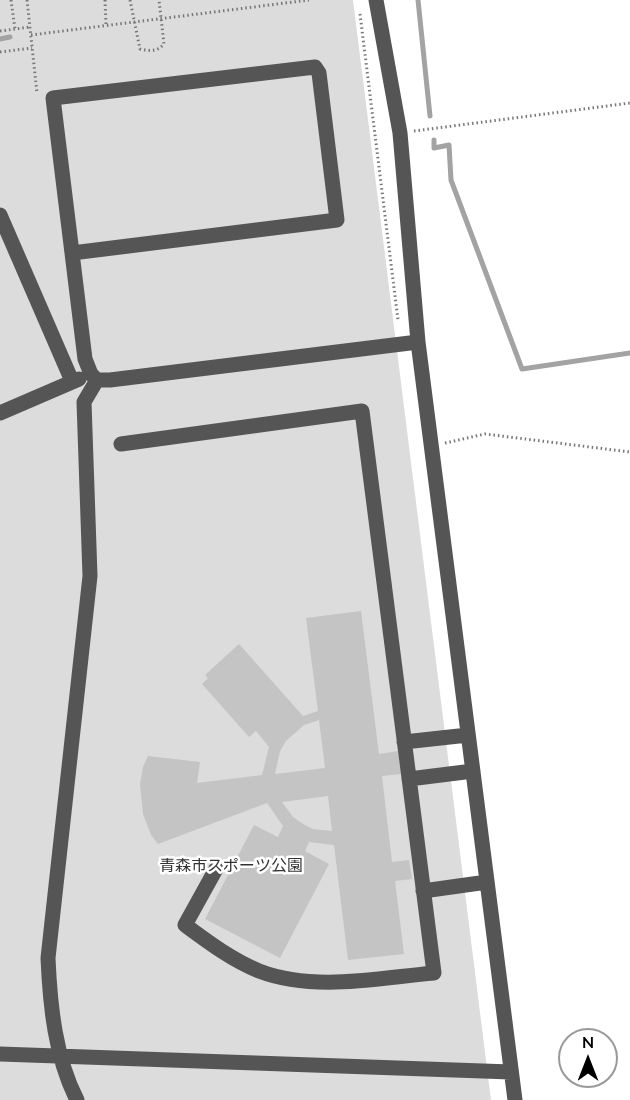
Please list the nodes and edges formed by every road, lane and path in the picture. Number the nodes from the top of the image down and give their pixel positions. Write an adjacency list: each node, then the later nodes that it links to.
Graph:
1 (11, 0): 12 (path)
2 (27, 0): 11 (path)
3 (105, 0): 10 (path)
4 (130, 0): 9 (path)
5 (159, 0): 8 (path)
6 (309, 0): 8 (path)
7 (376, 0): 19 (street)
8 (161, 18): 9 (path); 9 (path)
9 (135, 21): 10 (path)
10 (106, 25): 14 (path)
11 (30, 27): 12 (path); 14 (path)
12 (15, 29): 13 (path)
13 (0, 31)
14 (31, 35): 15 (path)
15 (32, 48): 16 (path); 17 (path)
16 (0, 52)
17 (53, 98): 21 (street); 21 (street)
18 (630, 103): 19 (path)
19 (400, 133): 22 (street)
20 (0, 215): 24 (street)
21 (72, 254): 23 (street)
22 (418, 342): 23 (street); 27 (street)
23 (94, 377): 24 (street); 37 (street)
24 (72, 381): 25 (street)
25 (0, 413)
26 (121, 444): 30 (street)
27 (431, 445): 28 (path); 29 (street)
28 (630, 452)
29 (468, 735): 30 (street); 31 (street)
30 (405, 742): 32 (street)
31 (473, 771): 32 (street); 34 (street)
32 (409, 779): 35 (street)
33 (216, 869): 35 (street)
34 (487, 882): 35 (street); 38 (street)
35 (423, 891)
36 (0, 1054): 37 (street)
37 (61, 1056): 38 (street); 39 (street)
38 (511, 1072): 40 (street)
39 (77, 1100)
40 (514, 1100)

